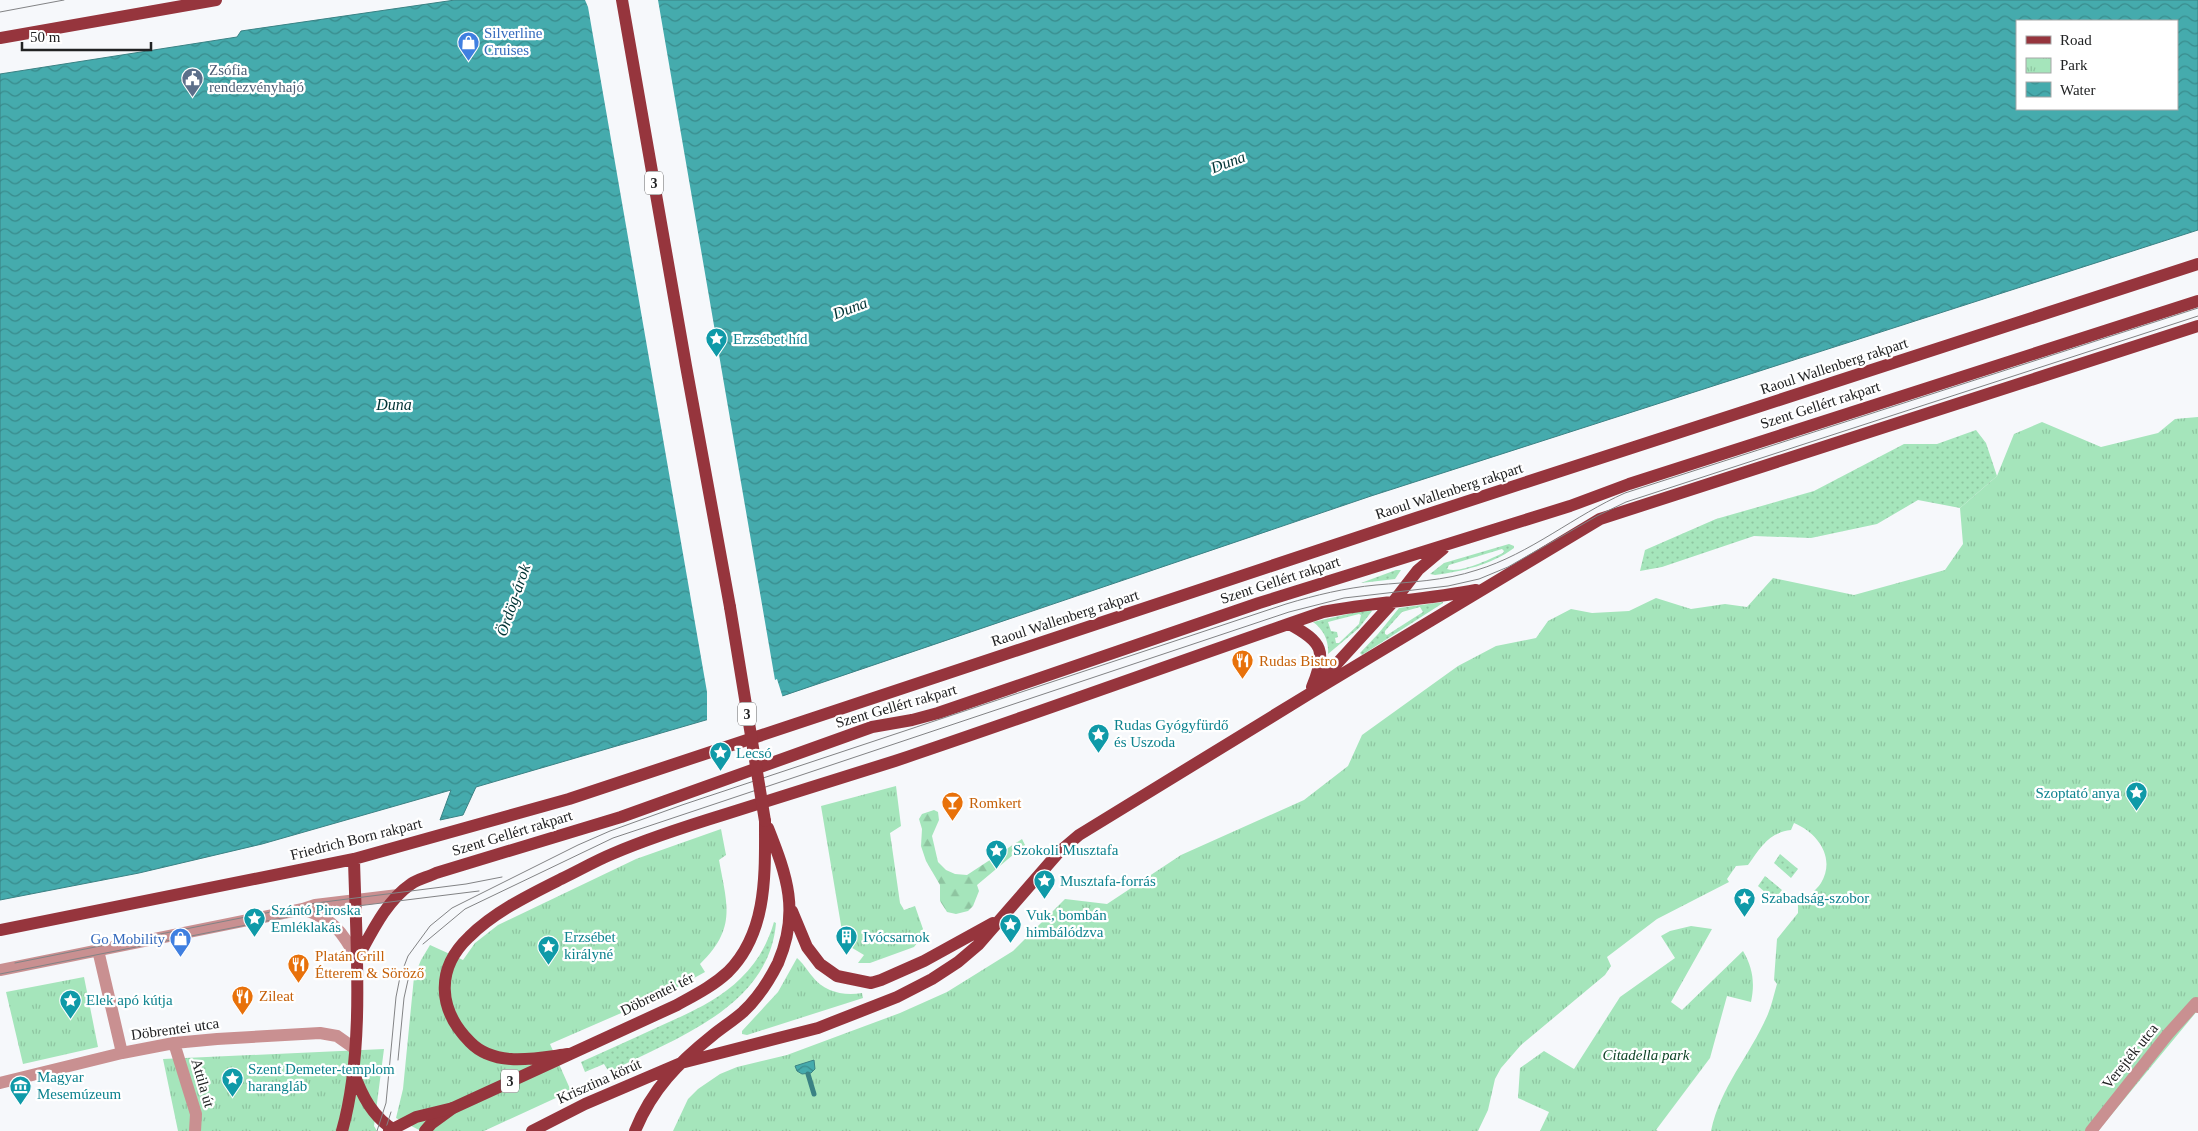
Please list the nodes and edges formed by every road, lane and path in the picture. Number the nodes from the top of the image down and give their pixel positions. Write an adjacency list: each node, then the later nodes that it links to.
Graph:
1 (216, 0): 3 (main road)
2 (622, 0): 13 (main road, 3, bridge)
3 (0, 38)
4 (2198, 264): 12 (main road, Raoul Wallenberg rakpart)
5 (2198, 301): 7 (main road, Szent Gellért rakpart)
6 (2198, 326): 8 (main road, Szent Gellért rakpart)
7 (1453, 543): 9 (main road, Szent Gellért rakpart); 15 (main road, Szent Gellért rakpart)
8 (1483, 589): 9 (main road, Szent Gellért rakpart); 11 (main road, Szent Gellért rakpart)
9 (1394, 601): 10 (main road, Szent Gellért rakpart); 11 (main road, Szent Gellért rakpart)
10 (1289, 624): 11 (main road); 28 (main road, Szent Gellért rakpart)
11 (1309, 694): 19 (main road, Szent Gellért rakpart)
12 (712, 753): 14 (main road, Friedrich Born rakpart)
13 (765, 821): 17 (main road, 3); 28 (main road, Döbrentei tér / 3)
14 (354, 859): 16 (main road); 20 (main road, Friedrich Born rakpart)
15 (398, 895): 16 (street); 22 (main road, Szent Gellért rakpart)
16 (355, 900): 18 (street); 22 (main road)
17 (790, 905): 19 (main road); 29 (main road, 3)
18 (303, 909): 21 (street); 22 (street)
19 (1002, 918): 29 (main road, Szent Gellért rakpart)
20 (0, 930)
21 (98, 950): 23 (street); 27 (street)
22 (357, 959): 26 (main road)
23 (0, 970)
24 (2197, 1005): 40 (street, Verejték utca)
25 (174, 1044): 26 (street, Döbrentei utca); 27 (street, Döbrentei utca); 33 (street, Attila út)
26 (354, 1048): 30 (main road)
27 (122, 1053): 31 (street, Döbrentei utca)
28 (568, 1054): 32 (main road, Döbrentei tér / 3)
29 (680, 1063): 38 (main road, Krisztina körút / 3); 39 (main road)
30 (352, 1069): 34 (main road); 36 (main road)
31 (0, 1083)
32 (453, 1108): 35 (main road, 3, bridge); 37 (main road)
33 (195, 1131)
34 (342, 1131)
35 (389, 1131)
36 (396, 1131)
37 (425, 1131)
38 (532, 1131)
39 (635, 1131)
40 (2091, 1131)

